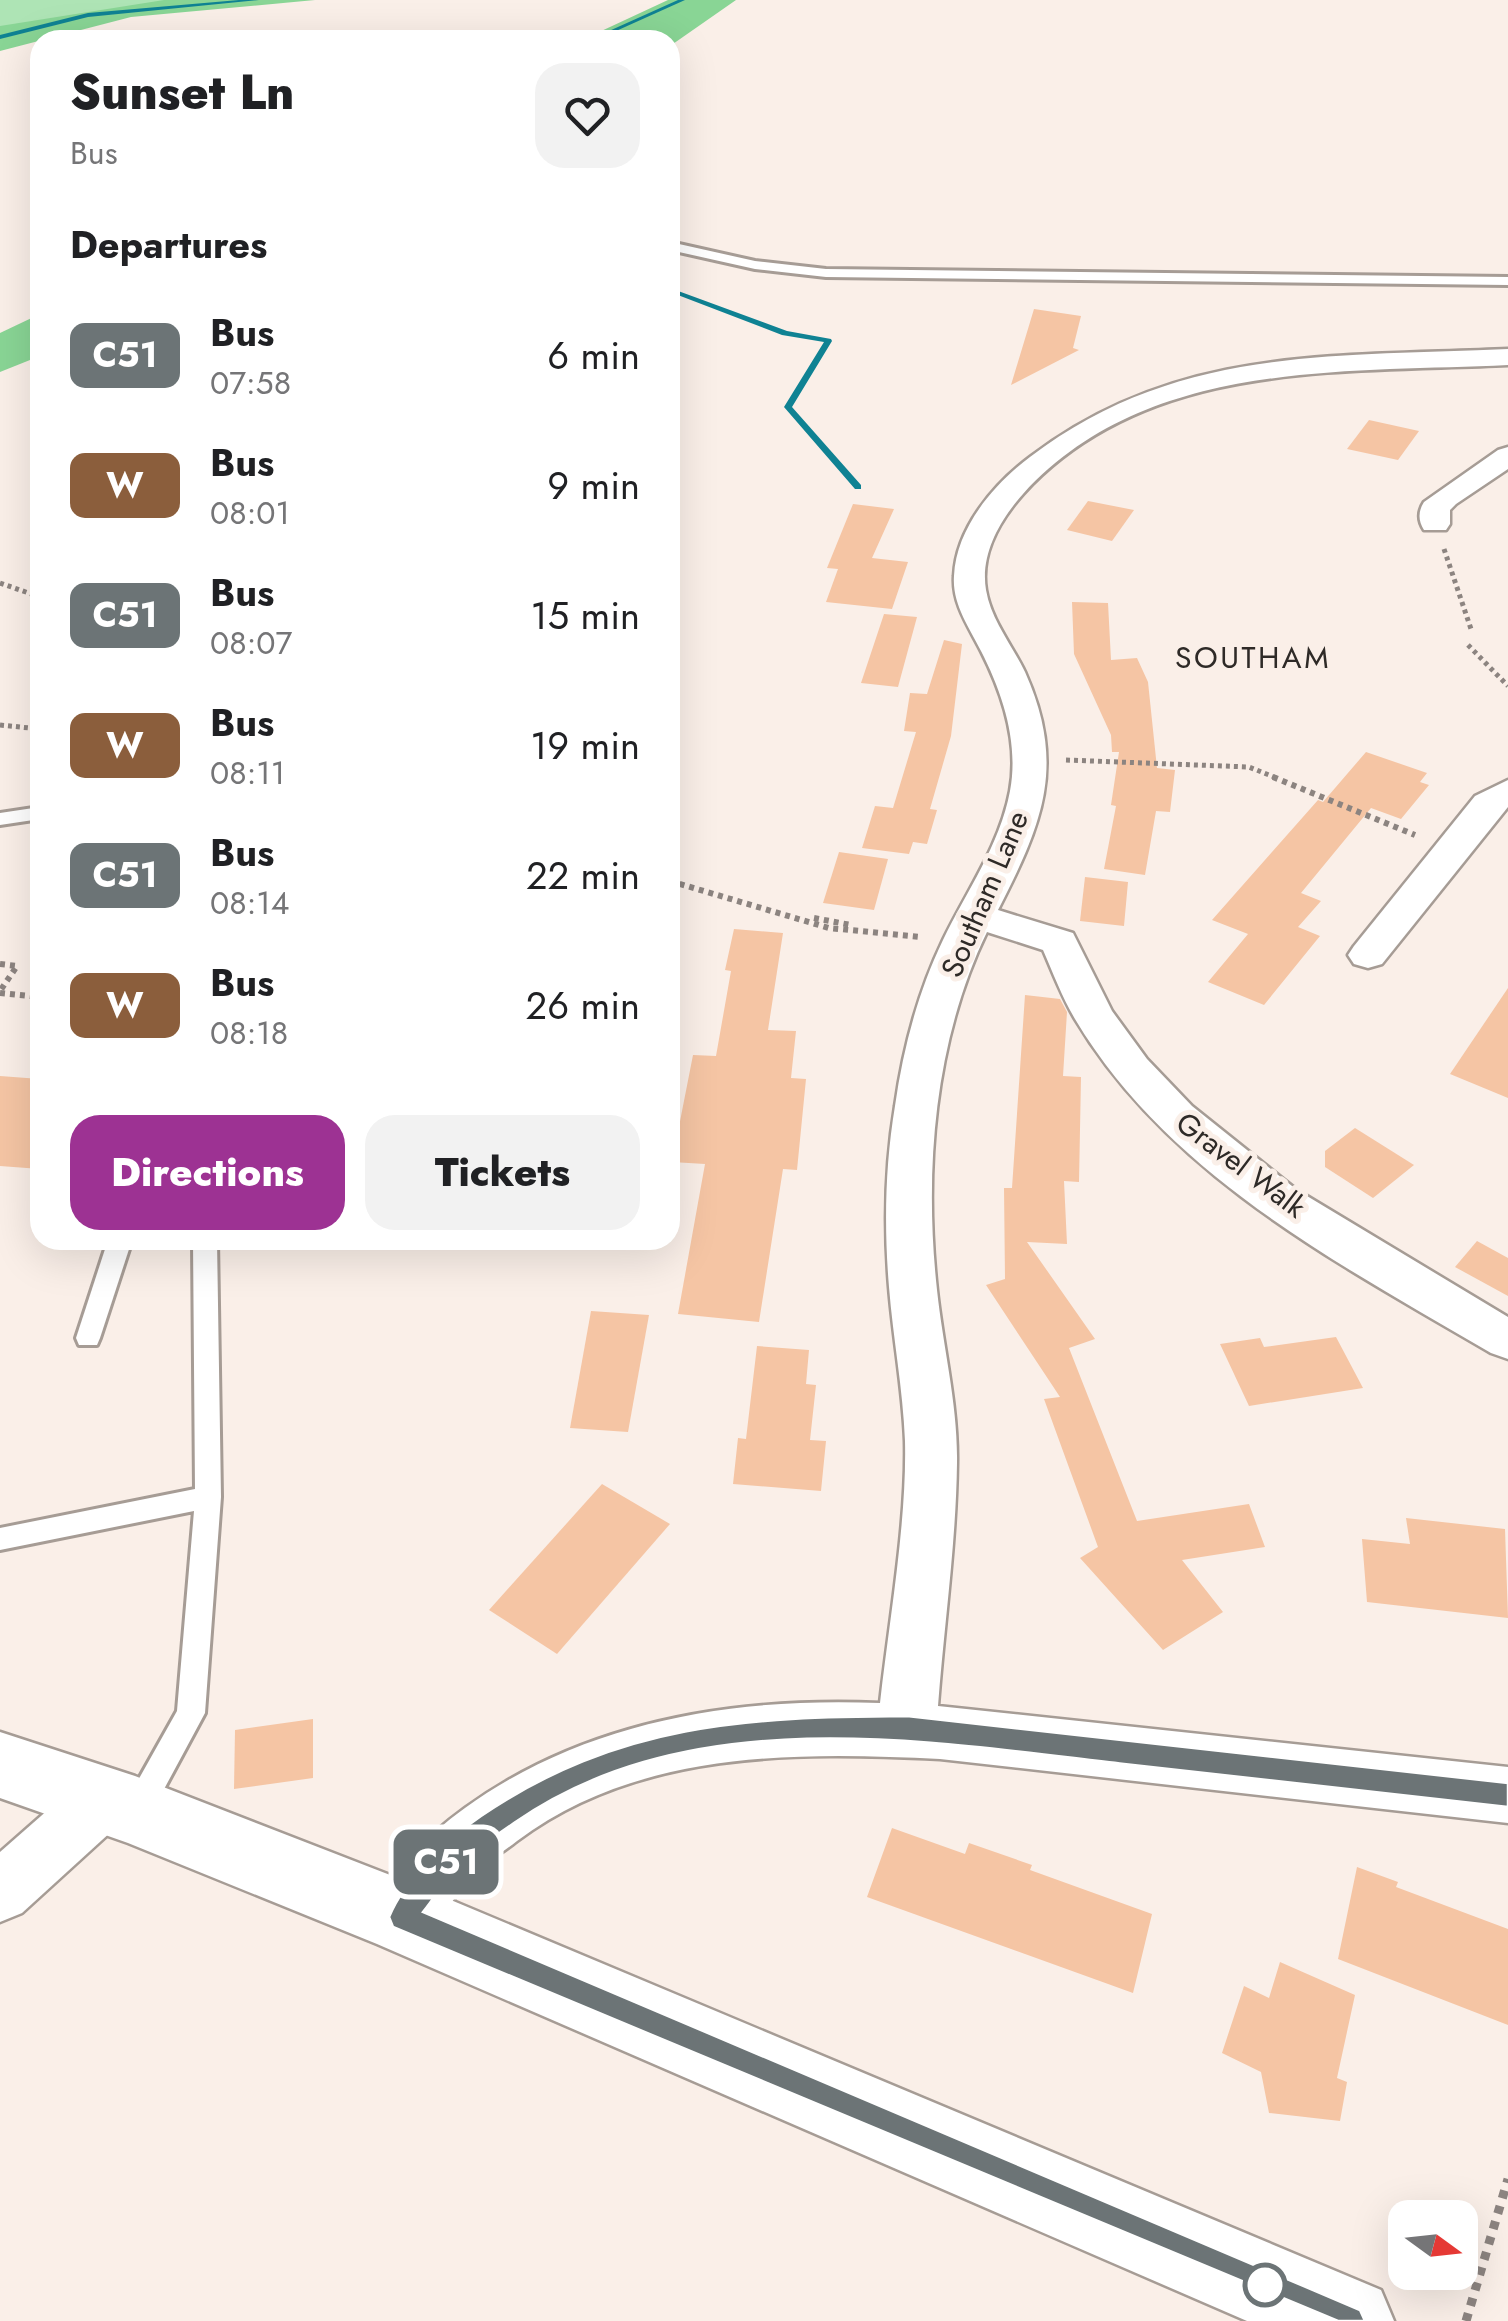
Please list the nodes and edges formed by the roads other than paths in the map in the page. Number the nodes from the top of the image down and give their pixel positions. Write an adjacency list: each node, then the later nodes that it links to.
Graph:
1 (680, 248): 2 (lane)
2 (1508, 281)
3 (1507, 359): 9 (street, Southam Lane)
4 (1508, 456): 5 (street)
5 (1435, 524)
6 (1508, 791): 10 (street)
7 (30, 814): 8 (lane)
8 (0, 819)
9 (969, 929): 14 (street, Gravel Walk); 17 (street, Southam Lane)
10 (1368, 956)
11 (117, 1250): 13 (lane)
12 (205, 1250): 15 (lane)
13 (88, 1338)
14 (1508, 1340)
15 (208, 1496): 16 (lane); 20 (lane)
16 (0, 1538)
17 (907, 1728): 19 (street); 22 (street)
18 (0, 1765): 20 (main road)
19 (1508, 1795)
20 (119, 1806): 21 (street); 22 (main road)
21 (0, 1892)
22 (403, 1917): 23 (main road)
23 (1350, 2321)

